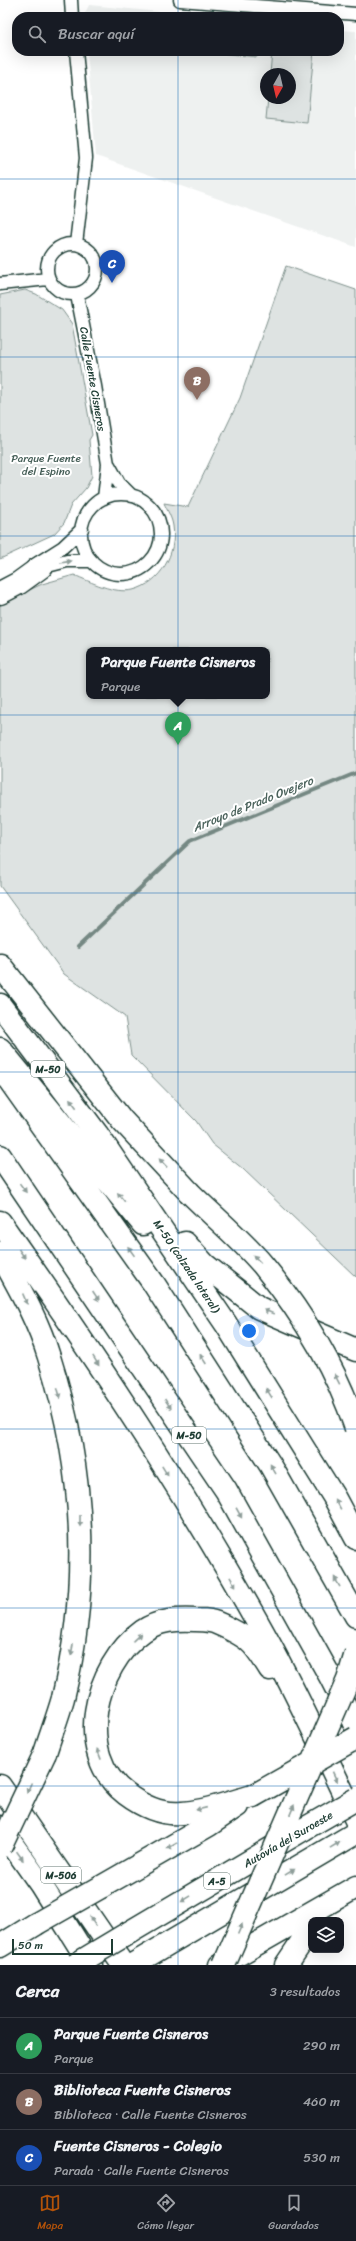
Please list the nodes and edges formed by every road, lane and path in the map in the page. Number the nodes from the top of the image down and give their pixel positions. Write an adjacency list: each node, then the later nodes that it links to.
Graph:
1 (71, 0): 3 (street)
2 (180, 0): 4 (street)
3 (72, 12)
4 (331, 12)
5 (344, 13): 6 (street)
6 (356, 14)
7 (76, 56): 8 (street)
8 (76, 244): 9 (street); 11 (street)
9 (48, 279): 10 (street); 11 (street)
10 (0, 284)
11 (76, 295): 12 (street, Calle Fuente Cisneros)
12 (108, 464): 13 (street, Calle Fuente Cisneros); 14 (street, Calle Fuente Cisneros)
13 (132, 496): 14 (street); 16 (street)
14 (104, 498): 15 (street)
15 (82, 529): 16 (street); 18 (street)
16 (92, 561): 17 (street, one-way to 16)
17 (41, 567): 18 (street); 20 (highway)
18 (20, 574): 19 (street)
19 (0, 582)
20 (0, 593)
21 (0, 951): 26 (highway)
22 (0, 965): 26 (highway)
23 (0, 1005): 27 (highway, M-50 (calzada lateral) / M-50, one-way to 23)
24 (0, 1049): 31 (highway, M-50, one-way to 24)
25 (0, 1067): 35 (highway, one-way to 25)
26 (104, 1097): 33 (highway, one-way to 26, bridge)
27 (97, 1134): 31 (highway, M-50 (calzada lateral) / M-50); 32 (highway, one-way to 27)
28 (0, 1156): 38 (highway, M-50, one-way to 38)
29 (0, 1222): 37 (highway, one-way to 37)
30 (0, 1252): 46 (highway, one-way to 46, bridge)
31 (226, 1324): 34 (highway, M-50 (calzada lateral) / M-50, one-way to 31)
32 (356, 1350)
33 (356, 1428)
34 (356, 1538)
35 (356, 1616)
36 (356, 1653): 56 (highway, one-way to 36, bridge)
37 (306, 1716): 41 (highway, one-way to 37); 43 (highway, one-way to 43)
38 (356, 1728)
39 (356, 1738): 41 (highway, bridge)
40 (0, 1786): 54 (highway, M-506, one-way to 40)
41 (253, 1796): 50 (highway, one-way to 50, bridge)
42 (356, 1799): 52 (highway, Autovía del Suroeste / A-5, one-way to 52, bridge)
43 (356, 1820)
44 (0, 1827): 53 (highway, M-506, one-way to 53)
45 (356, 1832): 51 (highway, A-5, one-way to 45)
46 (0, 1848)
47 (353, 1889): 48 (highway); 55 (highway)
48 (325, 1917)
49 (308, 1932): 57 (highway)
50 (0, 1946)
51 (140, 1960)
52 (75, 1965)
53 (91, 1965)
54 (123, 1965)
55 (220, 1965)
56 (224, 1965)
57 (286, 1965)

